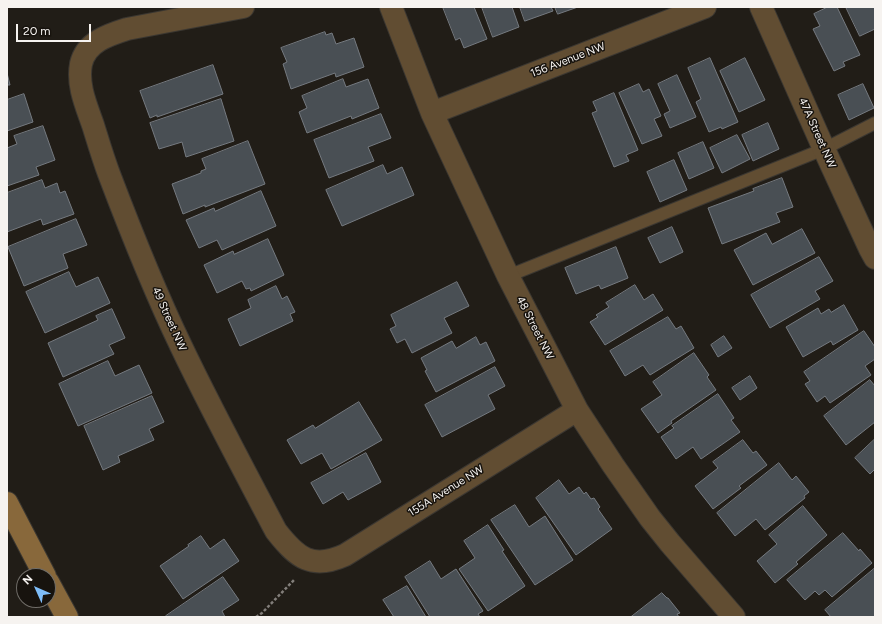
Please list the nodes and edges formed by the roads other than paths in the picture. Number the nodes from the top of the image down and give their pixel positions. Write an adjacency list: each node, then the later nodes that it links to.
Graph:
1 (243, 7): 12 (street, 49 Street NW)
2 (391, 7): 5 (street, 48 Street NW)
3 (705, 7): 5 (street, 156 Avenue NW)
4 (761, 7): 7 (street, 47A Street NW)
5 (432, 113): 9 (street, 48 Street NW)
6 (875, 123): 7 (lane)
7 (824, 149): 8 (street, 47A Street NW); 9 (lane)
8 (875, 258)
9 (508, 276): 10 (street, 48 Street NW)
10 (576, 410): 12 (street, 155A Avenue NW); 16 (street, 48 Street NW)
11 (7, 503): 13 (main road)
12 (312, 562)
13 (41, 568)
14 (56, 597): 15 (main road)
15 (67, 617)
16 (734, 617)

